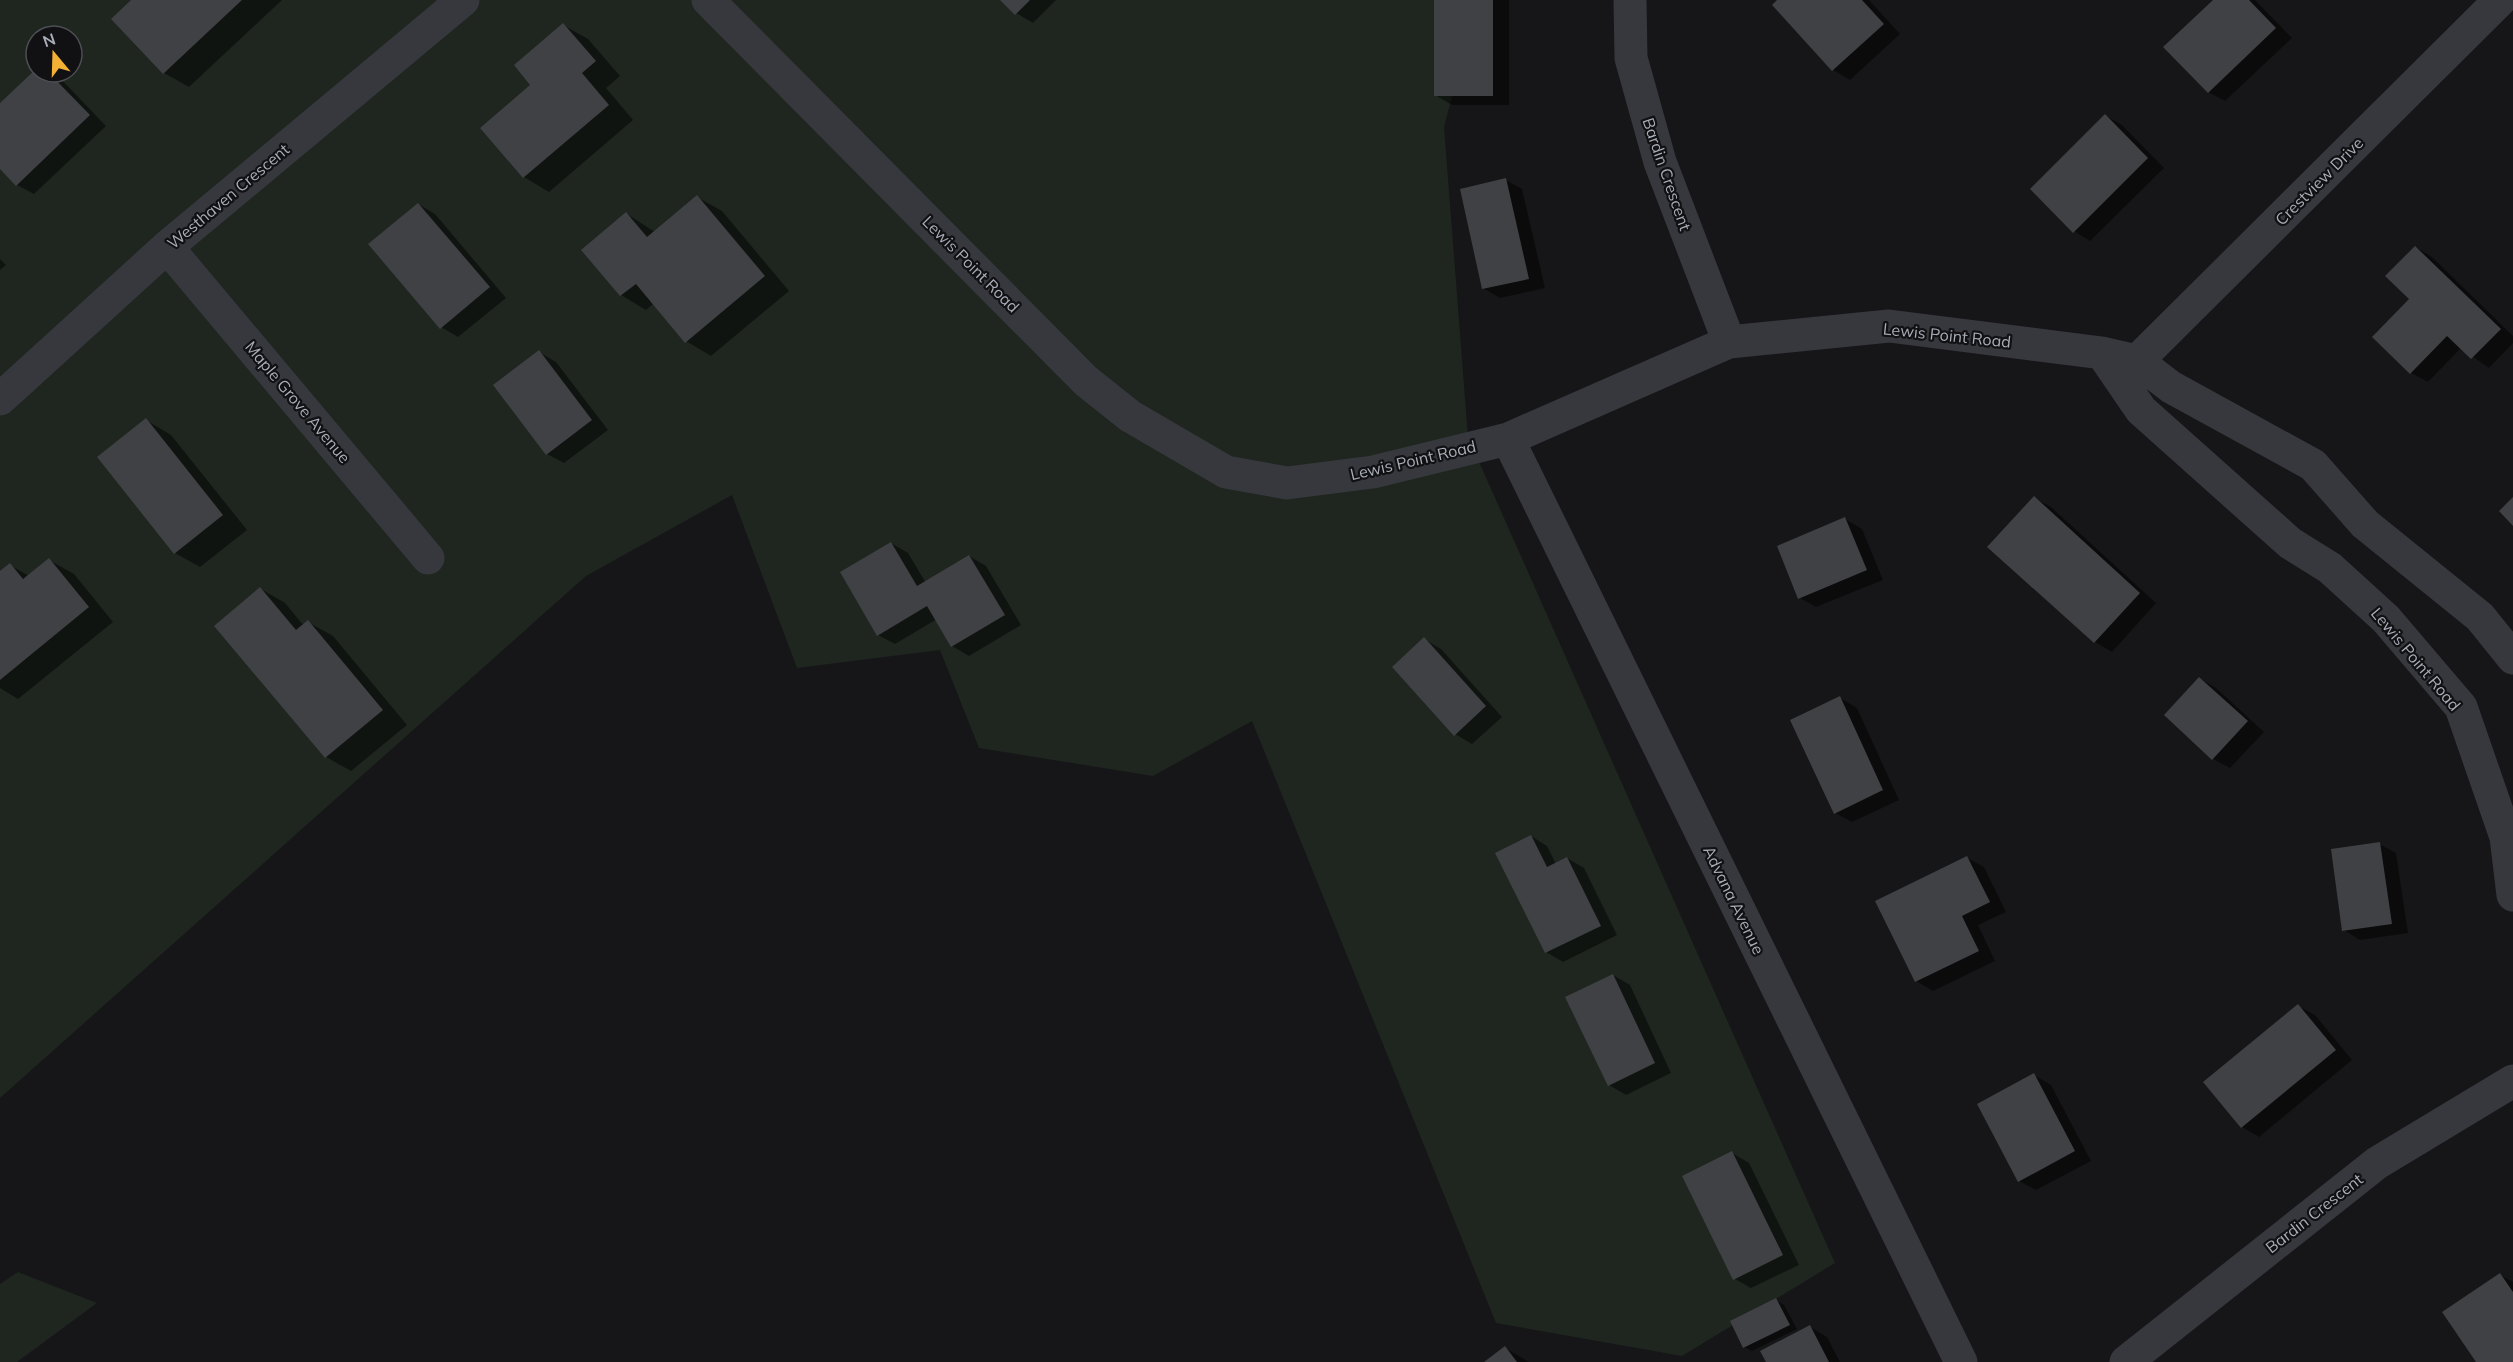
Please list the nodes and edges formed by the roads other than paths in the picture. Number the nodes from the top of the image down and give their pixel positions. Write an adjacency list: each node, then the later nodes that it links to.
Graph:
1 (463, 0): 5 (street, Westhaven Crescent)
2 (708, 0): 10 (street, Lewis Point Road)
3 (1630, 0): 6 (street, Bardin Crescent)
4 (2500, 0): 8 (street, Crestview Drive)
5 (167, 247): 9 (street, Westhaven Crescent); 11 (street, Maple Grove Avenue)
6 (1729, 342): 7 (street, Lewis Point Road); 10 (street, Lewis Point Road)
7 (2102, 353): 8 (street, Lewis Point Road); 13 (street, Lewis Point Road)
8 (2137, 360): 12 (street, Lewis Point Road)
9 (0, 399)
10 (1508, 439): 15 (street, Advana Avenue)
11 (428, 558)
12 (2513, 658)
13 (2513, 895)
14 (2513, 1081): 16 (street, Bardin Crescent)
15 (1961, 1362)
16 (2126, 1362)

